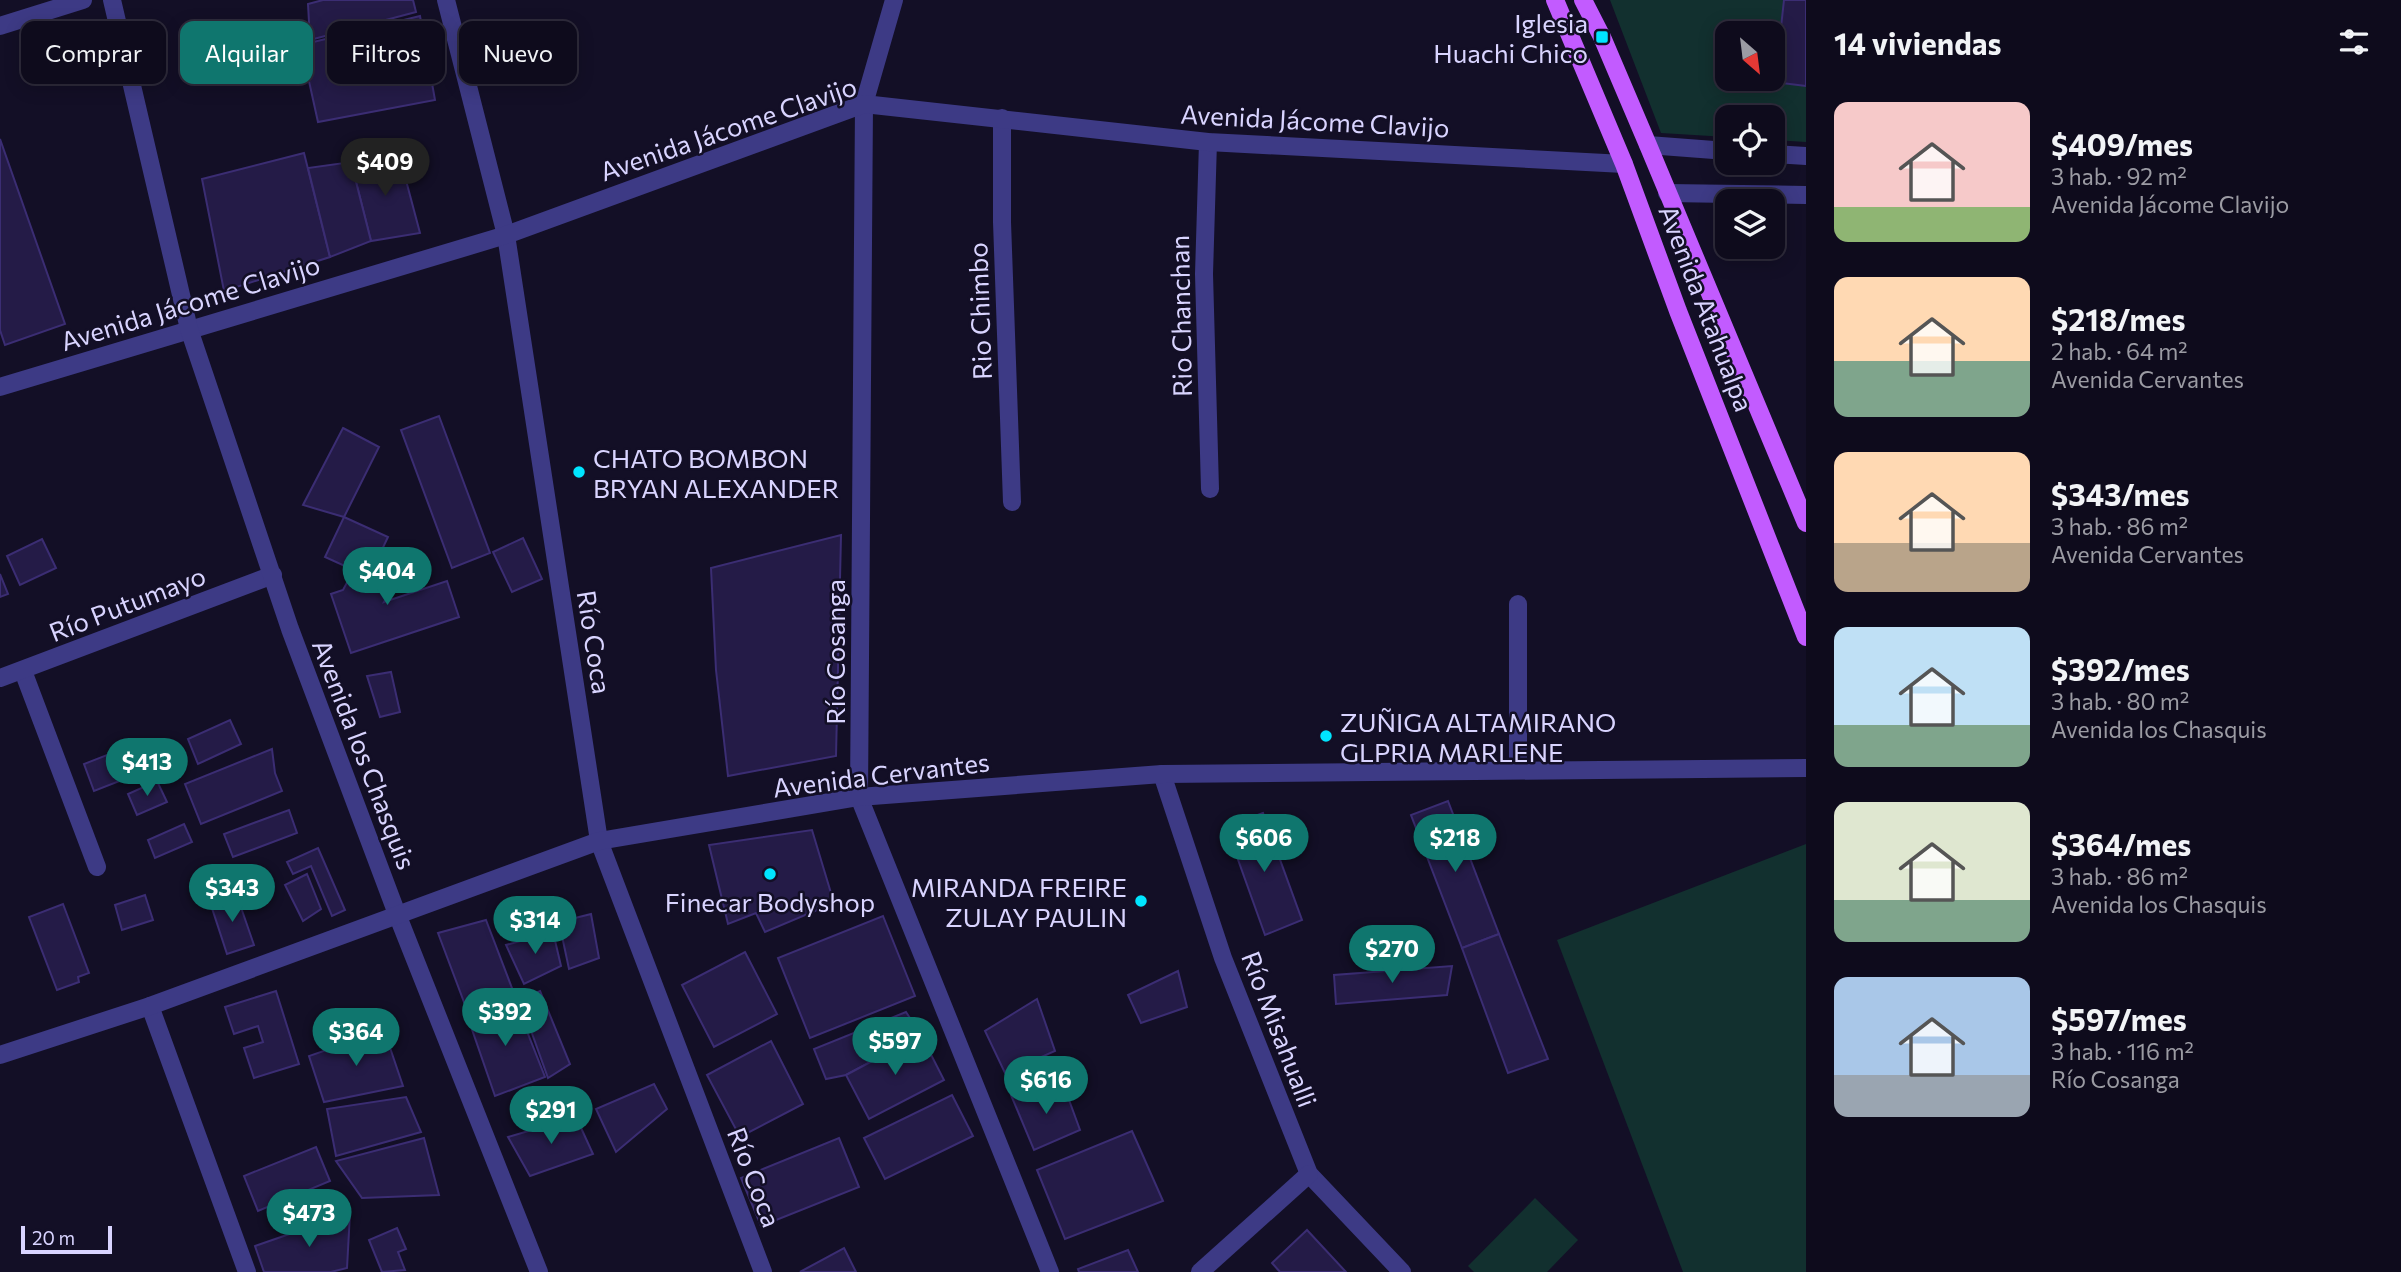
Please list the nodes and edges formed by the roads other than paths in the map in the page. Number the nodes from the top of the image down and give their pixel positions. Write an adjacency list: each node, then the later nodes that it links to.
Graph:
1 (83, 0): 7 (street)
2 (112, 0): 19 (street, Avenida los Chasquis)
3 (446, 0): 18 (street, Río Coca)
4 (894, 0): 8 (street, Río Cosanga)
5 (1555, 0): 15 (main road, Avenida Atahualpa)
6 (1583, 0): 11 (main road, Avenida Atahualpa)
7 (0, 26)
8 (864, 104): 9 (street, Avenida Jácome Clavijo); 18 (street, Avenida Jácome Clavijo); 32 (street, Río Cosanga)
9 (1002, 118): 10 (street, Avenida Jácome Clavijo); 22 (street, Rio Chimbo)
10 (1208, 142): 15 (street, Avenida Jácome Clavijo); 21 (street, Rio Chanchan)
11 (1648, 145): 12 (street); 16 (main road, Avenida Atahualpa)
12 (1715, 149)
13 (1785, 155): 14 (street)
14 (1806, 156)
15 (1624, 164): 26 (main road, Avenida Atahualpa)
16 (1667, 193): 17 (street); 23 (main road, Avenida Atahualpa)
17 (1806, 195)
18 (506, 234): 19 (street, Avenida Jácome Clavijo); 33 (street, Río Coca)
19 (189, 329): 20 (street, Avenida Jácome Clavijo); 24 (street, Avenida los Chasquis)
20 (0, 387)
21 (1210, 489)
22 (1012, 502)
23 (1806, 523)
24 (273, 575): 27 (street, Río Putumayo); 35 (street, Avenida los Chasquis)
25 (1518, 604): 30 (street)
26 (1806, 637)
27 (23, 671): 28 (street, Río Putumayo); 34 (street)
28 (0, 678)
29 (1806, 768): 30 (street, Avenida Cervantes)
30 (1518, 769): 31 (street, Avenida Cervantes)
31 (1162, 774): 32 (street, Avenida Cervantes); 38 (street, Río Misahualli)
32 (859, 797): 33 (street, Avenida Cervantes); 42 (street, Río Cosanga)
33 (599, 841): 35 (street, Avenida Cervantes); 41 (street, Río Coca)
34 (97, 867)
35 (397, 914): 36 (street, Avenida Cervantes); 40 (street, Avenida los Chasquis)
36 (150, 1006): 37 (street, Avenida Cervantes); 39 (street)
37 (0, 1055)
38 (1309, 1174): 43 (street); 44 (street, Río Misahualli)
39 (247, 1272)
40 (539, 1272)
41 (763, 1272)
42 (1051, 1272)
43 (1200, 1272)
44 (1402, 1272)

